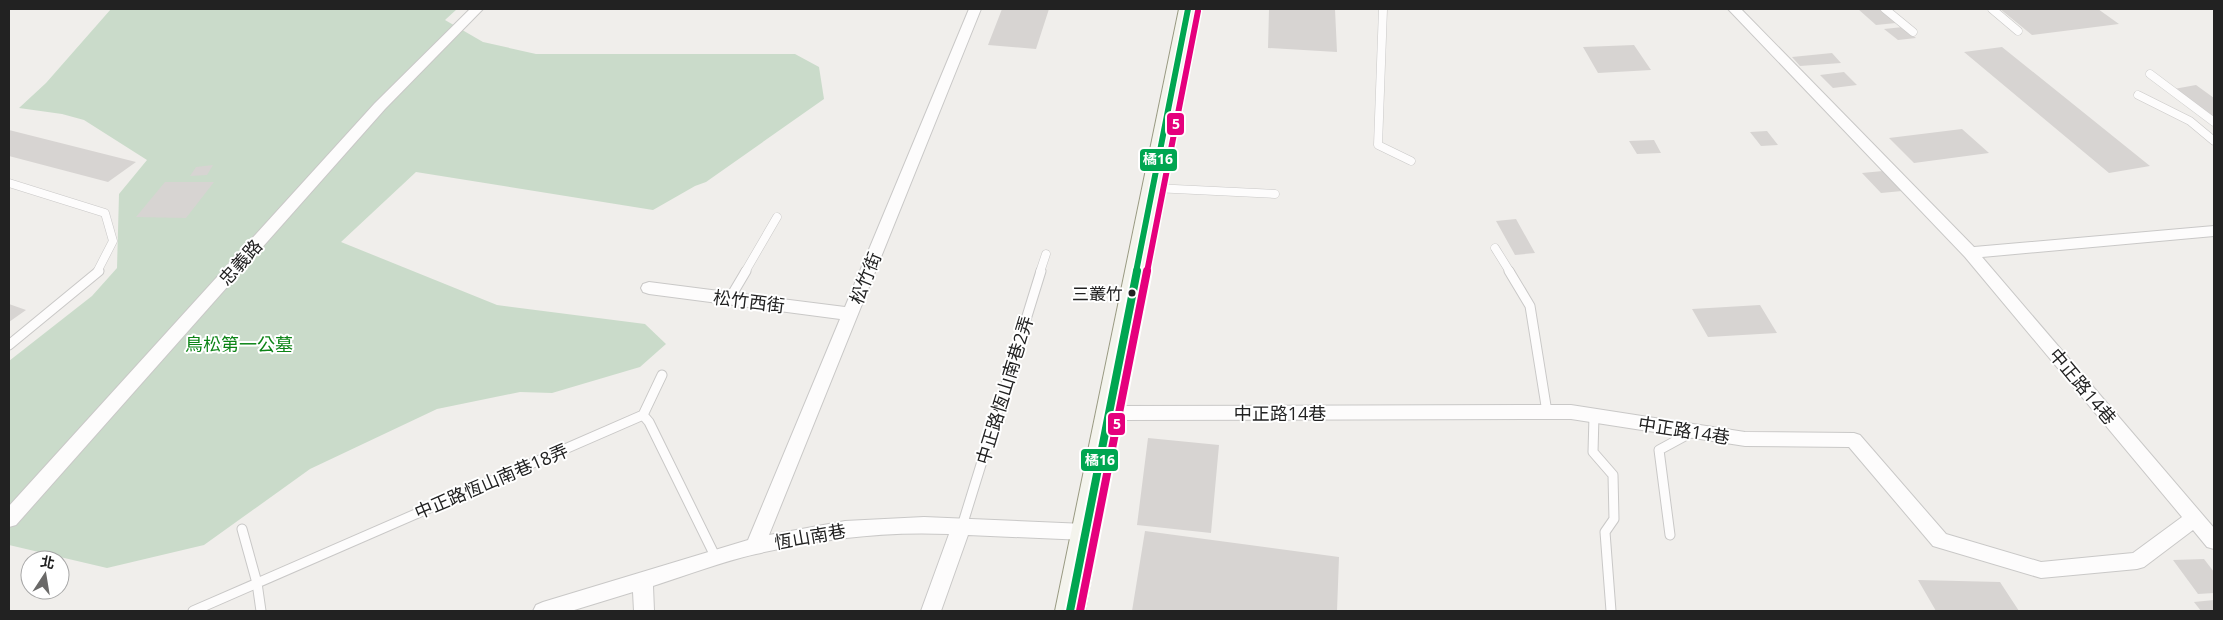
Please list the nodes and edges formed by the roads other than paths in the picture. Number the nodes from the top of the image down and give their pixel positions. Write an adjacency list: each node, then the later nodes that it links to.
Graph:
1 (477, 9): 34 (street, 忠義路)
2 (975, 9): 25 (street, 松竹街)
3 (1188, 9): 16 (main road)
4 (1383, 9): 14 (lane)
5 (1734, 9): 21 (street, 中正路14巷)
6 (1885, 9): 9 (lane)
7 (1992, 9): 8 (lane)
8 (2018, 31)
9 (1914, 32)
10 (2150, 74): 12 (lane)
11 (2138, 95): 13 (lane)
12 (2214, 122)
13 (2214, 141)
14 (1411, 161)
15 (9, 183): 26 (lane)
16 (1154, 188): 17 (lane); 29 (main road)
17 (1275, 194)
18 (777, 217): 24 (lane)
19 (2214, 231): 21 (street)
20 (1495, 248): 28 (lane)
21 (1970, 253): 33 (street, 中正路14巷)
22 (1046, 254): 35 (lane, 中正路恆山南巷2弄)
23 (649, 288): 24 (street, 松竹西街)
24 (730, 298): 25 (street, 松竹西街)
25 (850, 314): 40 (street, 松竹街)
26 (9, 345)
27 (662, 375): 30 (lane)
28 (1547, 412): 29 (street, 中正路14巷); 31 (street, 中正路14巷)
29 (1109, 413): 37 (main road)
30 (643, 415): 41 (lane); 43 (lane, 中正路恆山南巷18弄)
31 (1594, 416): 32 (street, 中正路14巷); 50 (lane)
32 (1694, 431): 33 (street, 中正路14巷); 38 (lane)
33 (2195, 518): 39 (street, 中正路14巷)
34 (9, 519)
35 (962, 526): 37 (street, 恆山南巷); 40 (street, 恆山南巷); 48 (street)
36 (242, 529): 43 (lane)
37 (1085, 532): 49 (main road)
38 (1670, 535)
39 (2214, 541)
40 (755, 546): 41 (street, 恆山南巷)
41 (716, 558): 42 (street, 恆山南巷)
42 (643, 580): 46 (street, 恆山南巷); 47 (street)
43 (257, 583): 44 (lane, 中正路恆山南巷18弄); 45 (lane)
44 (192, 611)
45 (261, 611)
46 (543, 611)
47 (644, 611)
48 (931, 611)
49 (1070, 611)
50 (1611, 611)

